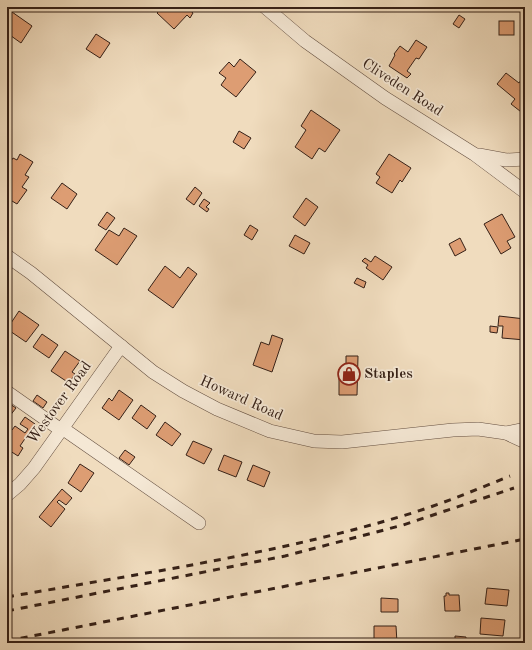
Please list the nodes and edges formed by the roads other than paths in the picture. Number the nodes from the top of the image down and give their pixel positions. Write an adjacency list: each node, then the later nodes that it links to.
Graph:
1 (265, 7): 2 (street, Cliveden Road)
2 (474, 154): 3 (street); 4 (street, Cliveden Road)
3 (525, 159)
4 (525, 192)
5 (7, 256): 6 (street, Howard Road)
6 (121, 346): 8 (street, Westover Road); 10 (street, Howard Road)
7 (7, 392): 8 (street)
8 (62, 429): 12 (street, Westover Road); 13 (street)
9 (525, 429): 10 (street, Howard Road)
10 (506, 434): 11 (street, Howard Road)
11 (525, 442)
12 (7, 495)
13 (199, 523)

